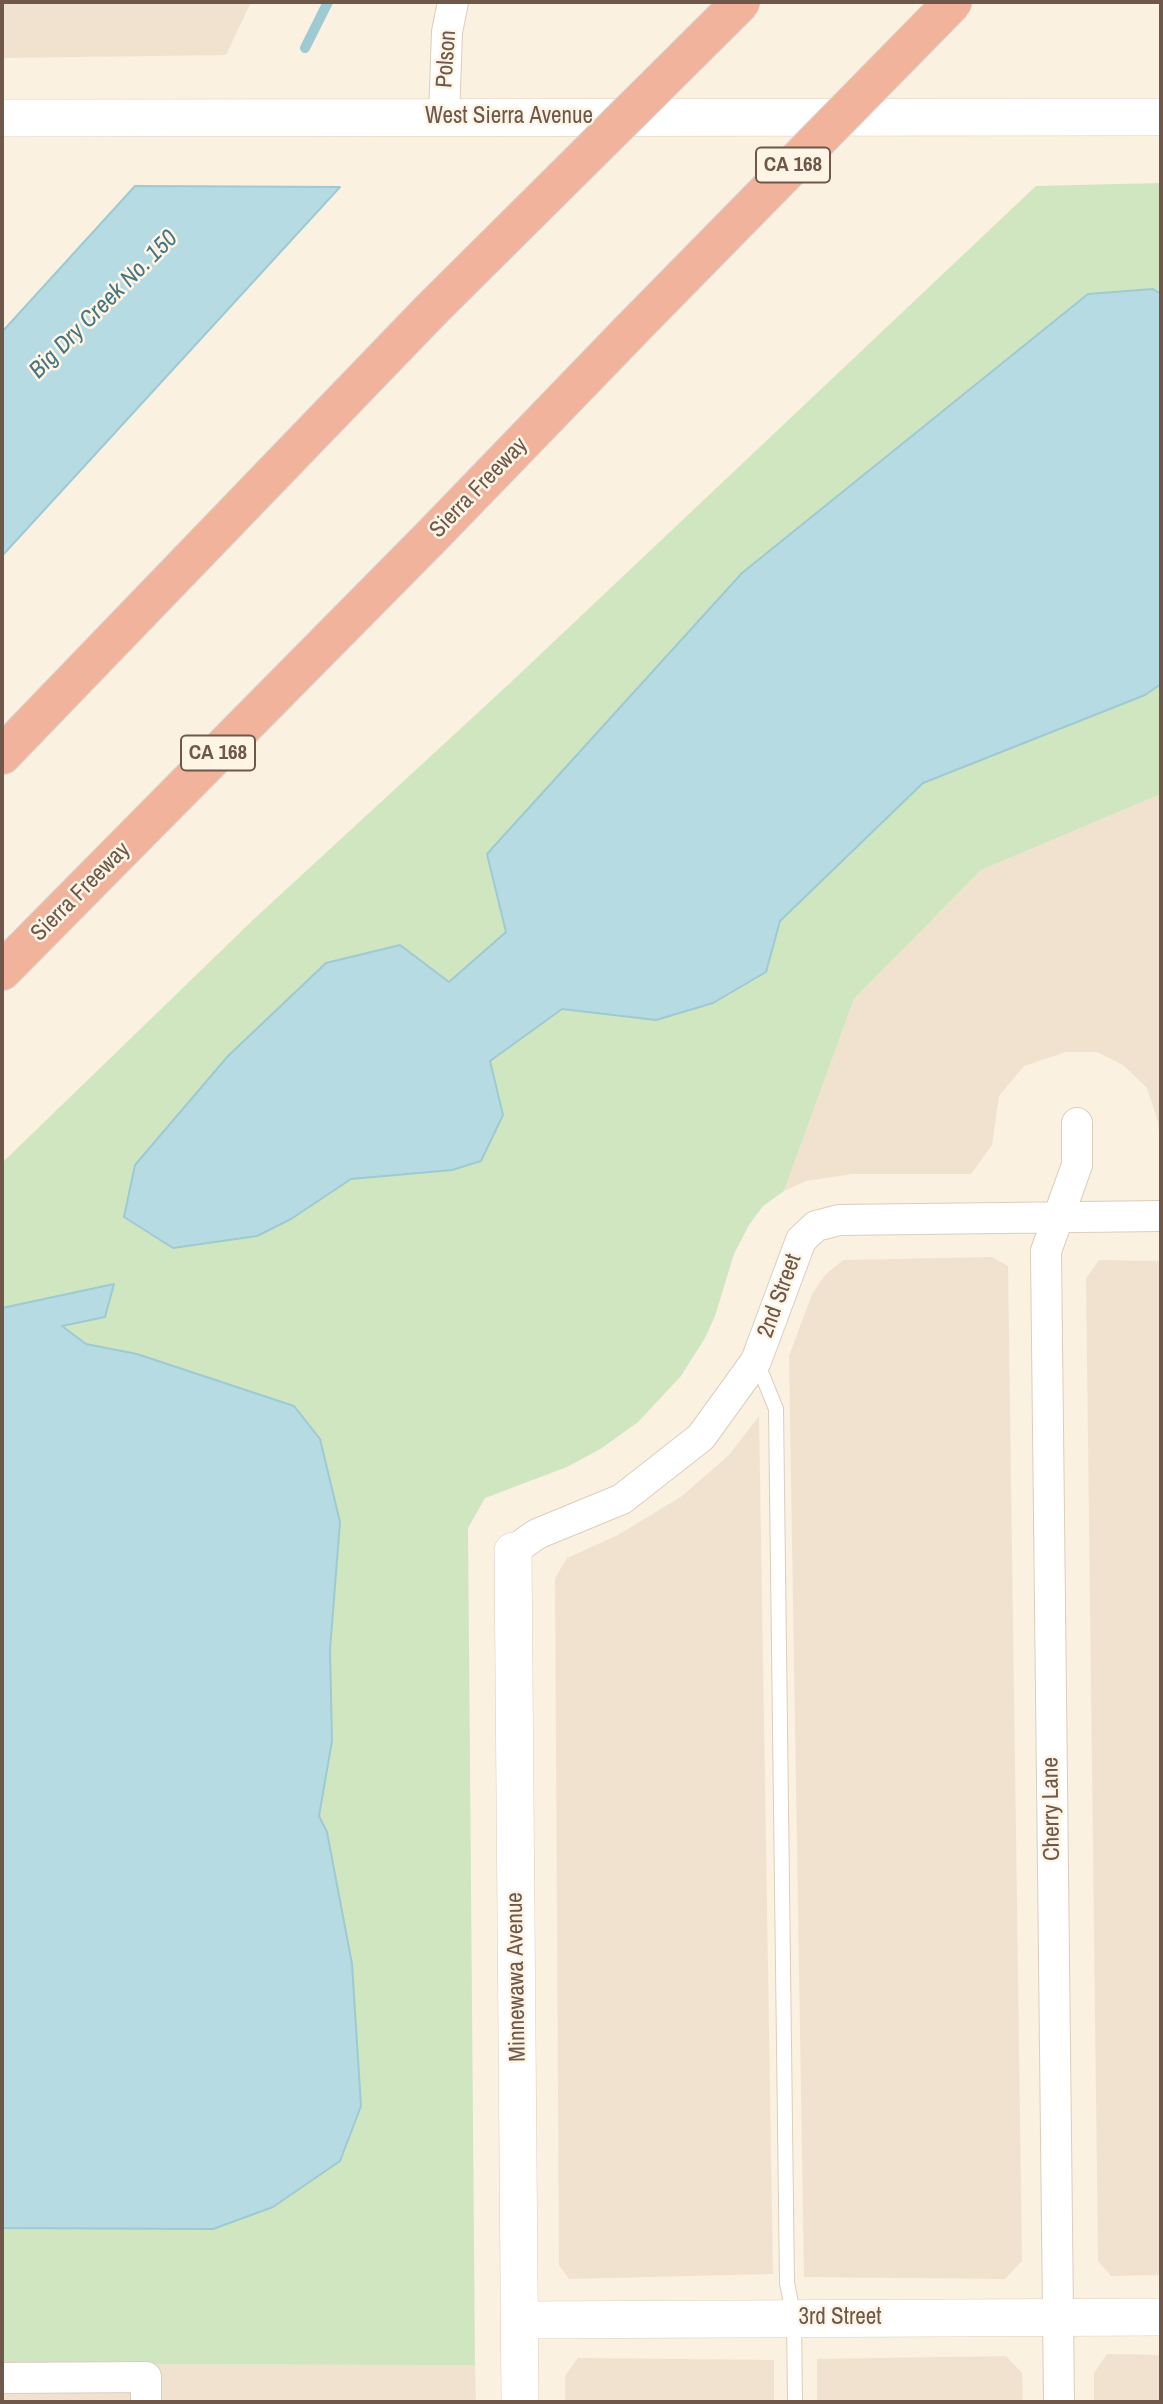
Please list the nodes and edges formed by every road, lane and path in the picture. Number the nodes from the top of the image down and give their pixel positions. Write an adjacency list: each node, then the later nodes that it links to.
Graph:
1 (453, 2): 4 (street, Polson)
2 (741, 2): 7 (highway, bridge)
3 (953, 2): 8 (highway, Sierra Freeway / CA 168, bridge)
4 (444, 117): 5 (street, West Sierra Avenue); 6 (street, West Sierra Avenue)
5 (1161, 117)
6 (2, 118)
7 (2, 755)
8 (2, 971)
9 (1077, 1123): 11 (street, Cherry Lane)
10 (1161, 1216): 11 (street, 2nd Street)
11 (1057, 1217): 12 (street, 2nd Street); 14 (street, Cherry Lane)
12 (756, 1361): 13 (street, 2nd Street); 16 (lane)
13 (513, 1551): 17 (street, Minnewawa Avenue)
14 (1058, 2317): 15 (street, 3rd Street); 16 (street, 3rd Street); 22 (street, Cherry Lane)
15 (1161, 2317)
16 (794, 2318): 17 (street, 3rd Street); 21 (lane)
17 (520, 2320): 20 (street, Minnewawa Avenue)
18 (2, 2378): 19 (street)
19 (146, 2402)
20 (520, 2402)
21 (795, 2402)
22 (1059, 2402)

